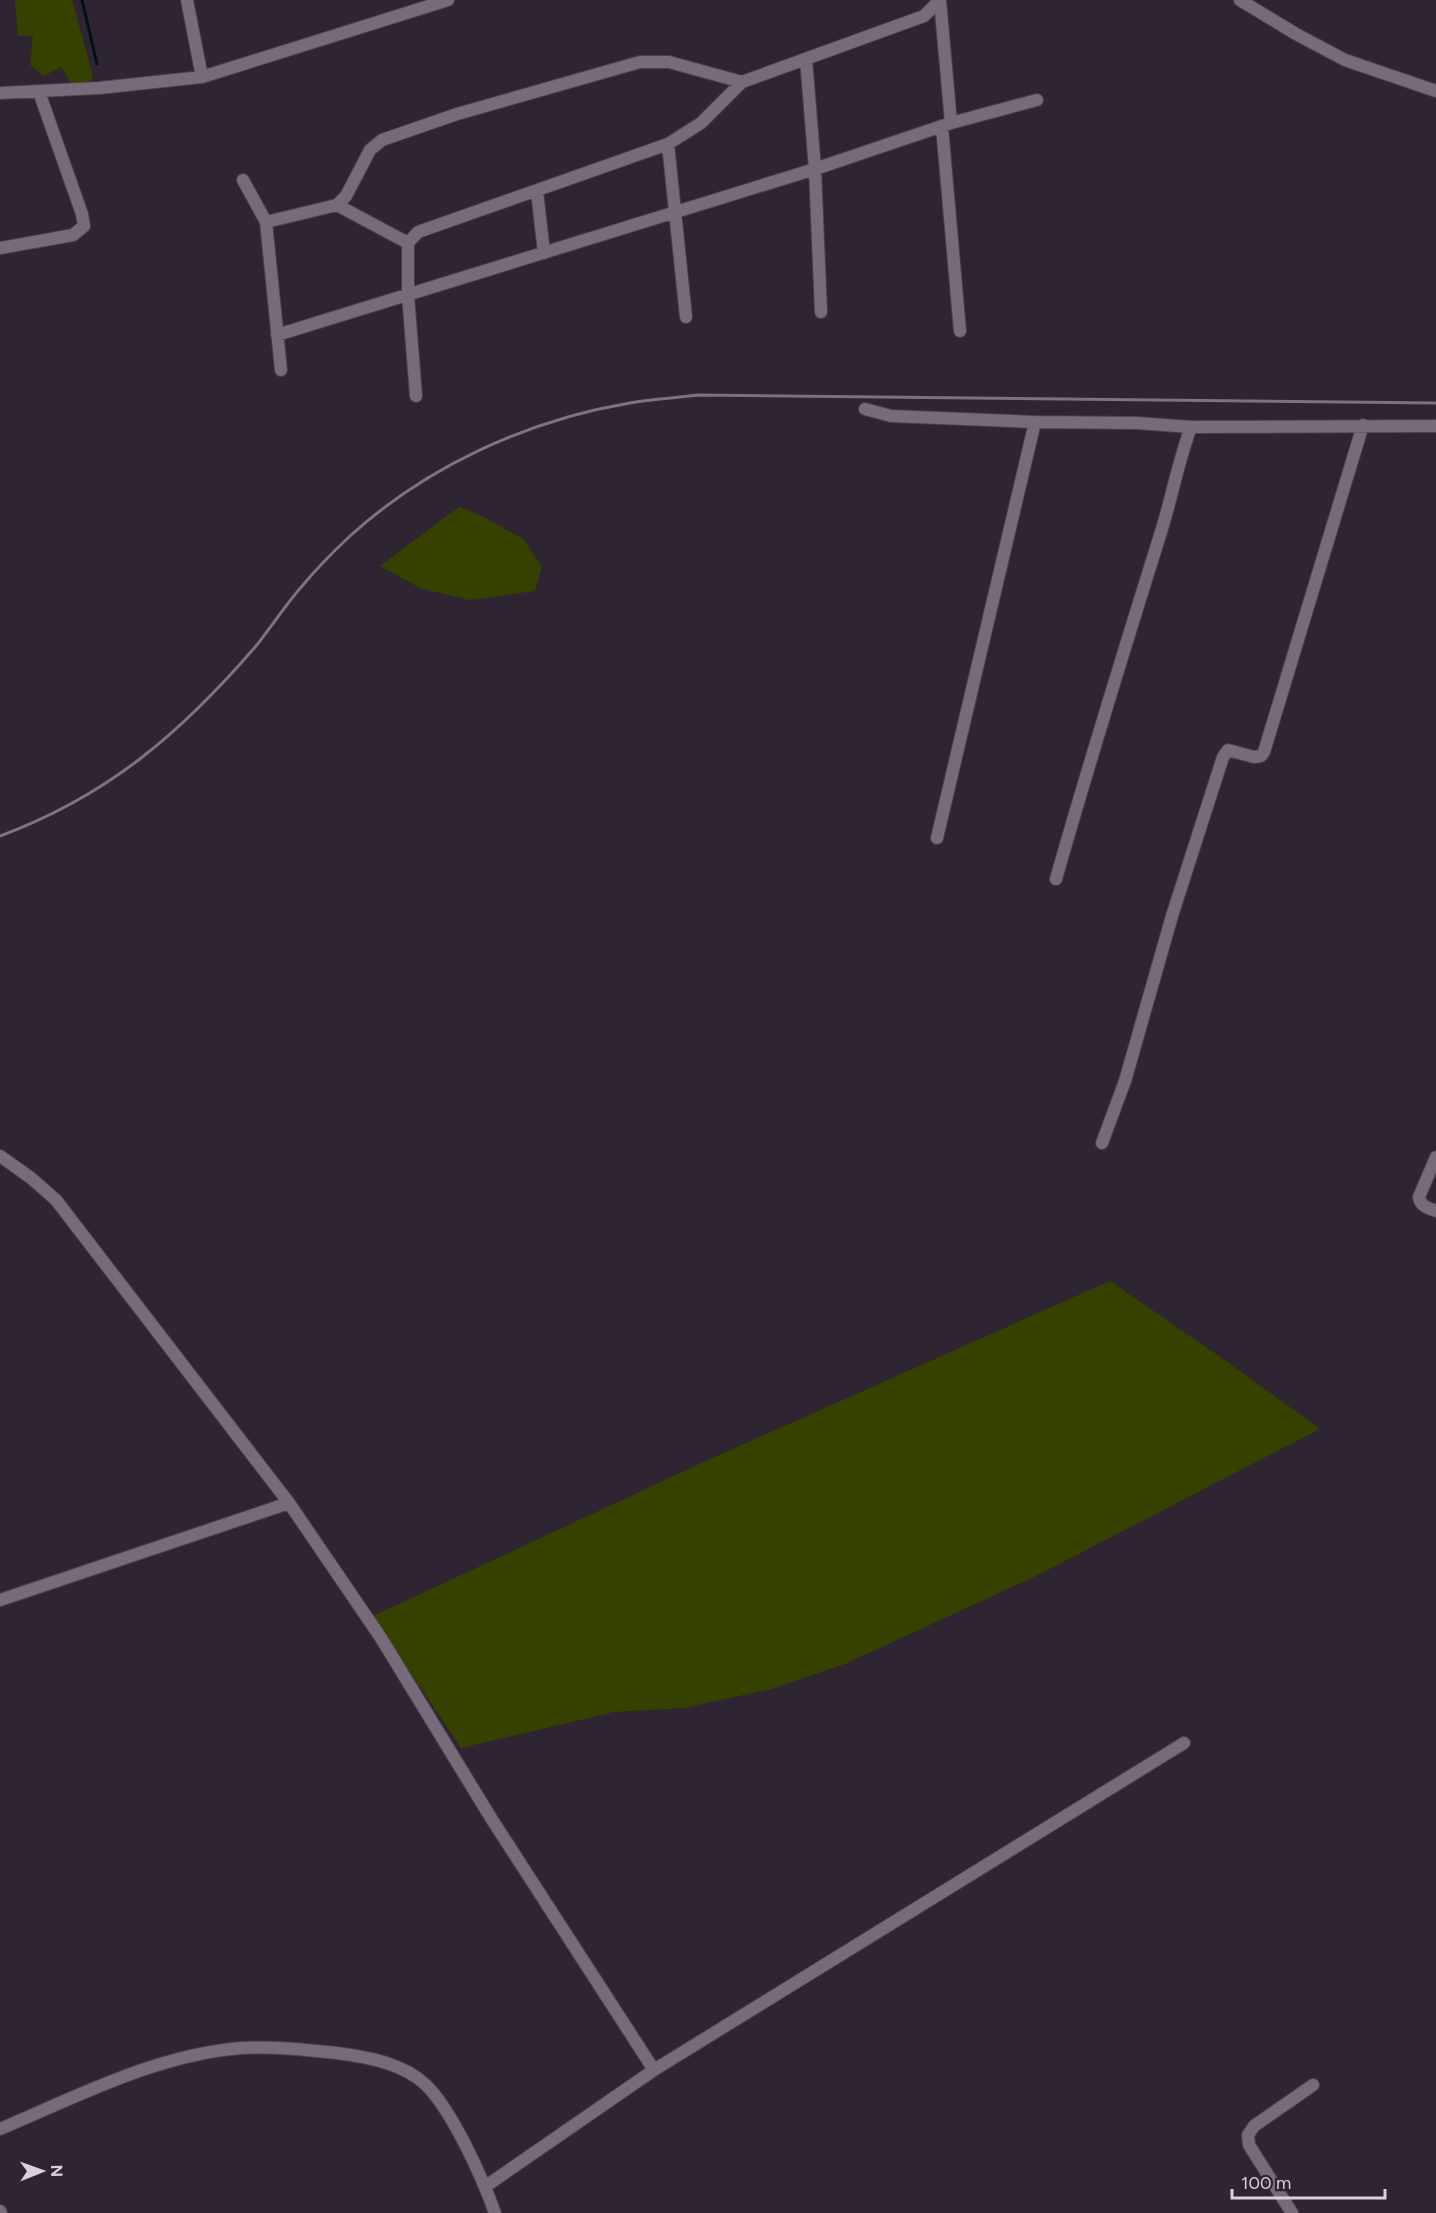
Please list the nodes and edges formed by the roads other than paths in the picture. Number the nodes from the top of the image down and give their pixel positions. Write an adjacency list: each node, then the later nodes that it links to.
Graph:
1 (187, 0): 6 (street)
2 (448, 0): 6 (street)
3 (940, 0): 5 (street); 12 (street)
4 (1240, 0): 8 (street)
5 (806, 59): 7 (street); 14 (street)
6 (202, 77): 9 (street)
7 (742, 82): 13 (street); 17 (street)
8 (1436, 91)
9 (39, 92): 10 (street); 21 (street)
10 (0, 93)
11 (1037, 100): 12 (street)
12 (946, 125): 14 (street); 26 (street)
13 (668, 144): 16 (street); 18 (street)
14 (814, 169): 18 (street); 24 (street)
15 (243, 180): 19 (street)
16 (537, 190): 20 (street); 22 (street)
17 (337, 205): 19 (street); 20 (street)
18 (676, 212): 22 (street); 25 (street)
19 (266, 222): 27 (street)
20 (408, 243): 23 (street)
21 (0, 248)
22 (543, 253): 23 (street)
23 (408, 295): 27 (street); 29 (street)
24 (821, 312)
25 (686, 317)
26 (960, 331)
27 (276, 335): 28 (street)
28 (281, 370)
29 (416, 396)
30 (865, 409): 31 (street)
31 (1035, 422): 34 (street); 35 (street)
32 (1363, 425): 33 (street); 34 (street); 37 (street)
33 (1436, 426)
34 (1191, 427): 36 (street)
35 (938, 838)
36 (1056, 879)
37 (1102, 1143)
38 (0, 1156): 41 (street)
39 (1436, 1157): 40 (street)
40 (1436, 1211)
41 (289, 1503): 42 (street); 44 (street)
42 (0, 1600)
43 (1184, 1743): 44 (street)
44 (654, 2070): 47 (street)
45 (1313, 2085): 49 (street)
46 (0, 2129): 47 (street)
47 (486, 2186): 48 (street)
48 (495, 2213)
49 (1292, 2213)

